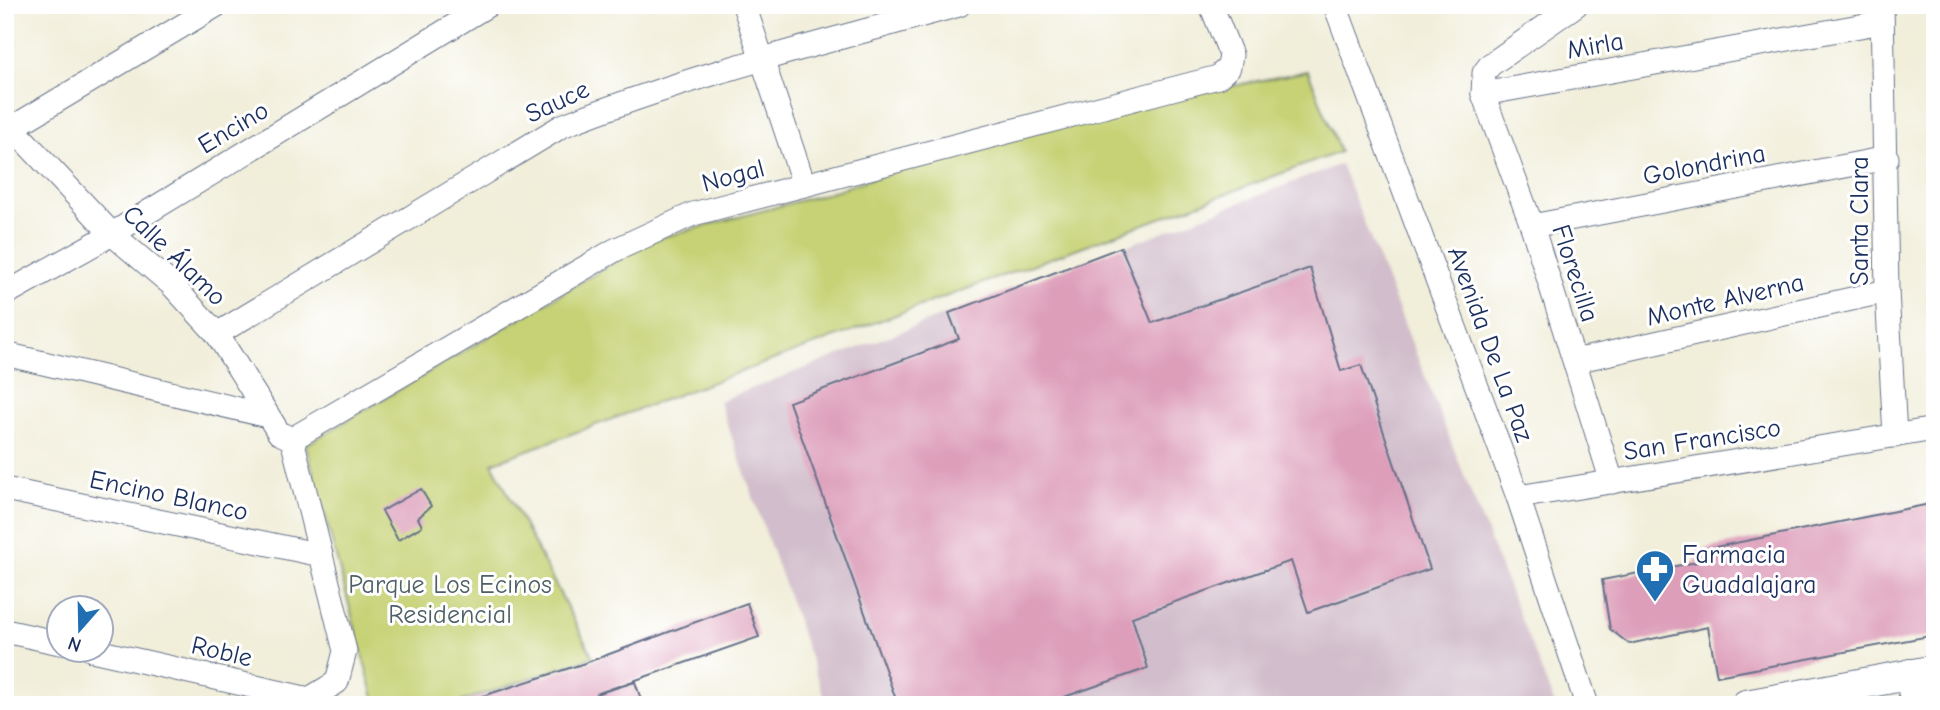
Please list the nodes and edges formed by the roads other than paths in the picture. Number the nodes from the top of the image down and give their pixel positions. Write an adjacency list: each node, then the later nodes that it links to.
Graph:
1 (217, 5): 11 (street)
2 (488, 5): 15 (street, Encino)
3 (744, 5): 9 (street)
4 (959, 5): 9 (street, Sauce)
5 (1211, 5): 13 (street, Nogal)
6 (1335, 5): 27 (street, Avenida De La Paz)
7 (1576, 5): 10 (street)
8 (1882, 14): 10 (street, Mirla); 12 (street, Santa Clara)
9 (764, 59): 13 (street); 18 (street, Sauce)
10 (1483, 88): 14 (street, Florecilla)
11 (7, 127): 15 (street, Calle Álamo)
12 (1887, 158): 14 (street, Golondrina); 16 (street, Santa Clara)
13 (804, 185): 24 (street, Nogal)
14 (1532, 226): 20 (street, Florecilla)
15 (111, 234): 17 (street, Encino); 18 (street, Calle Álamo)
16 (1887, 291): 20 (street, Monte Alverna); 23 (street, Santa Clara)
17 (5, 294)
18 (217, 334): 21 (street, Calle Álamo)
19 (5, 354): 21 (street)
20 (1575, 361): 25 (street, Florecilla)
21 (268, 416): 24 (street, Calle Álamo)
22 (1935, 429): 23 (street, San Francisco)
23 (1895, 436): 25 (street, San Francisco)
24 (292, 439): 28 (street)
25 (1612, 482): 27 (street, San Francisco)
26 (5, 489): 28 (street, Encino Blanco)
27 (1518, 497): 33 (street, Avenida De La Paz)
28 (321, 555): 31 (street, Roble)
29 (5, 631): 30 (street)
30 (46, 640)
31 (116, 655)
32 (1923, 672): 34 (main road); 35 (main road)
33 (1587, 705)
34 (1746, 705)
35 (1916, 705)

